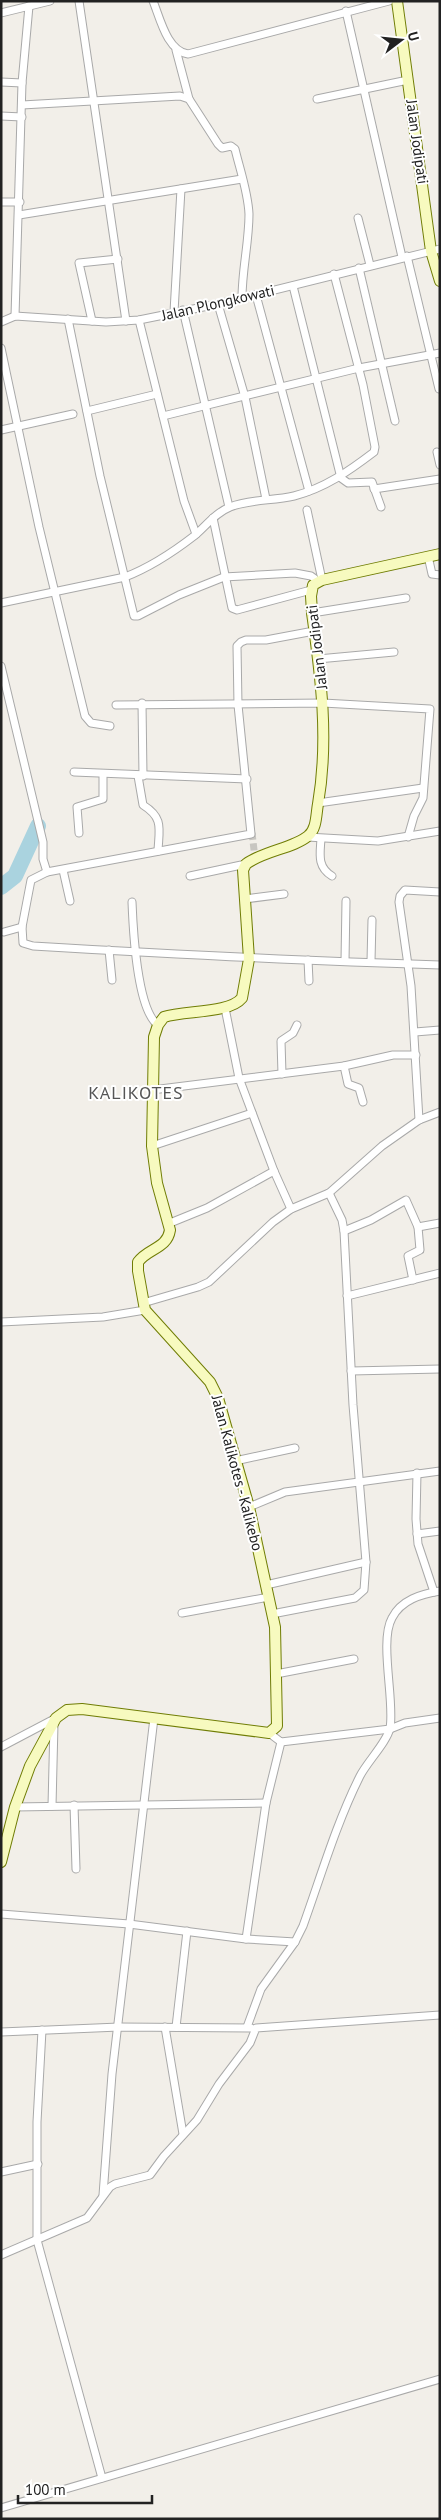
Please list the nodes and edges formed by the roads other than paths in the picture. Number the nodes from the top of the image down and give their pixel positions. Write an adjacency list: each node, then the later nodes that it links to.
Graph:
1 (50, 1): 6 (street)
2 (79, 1): 16 (street)
3 (153, 1): 9 (street)
4 (389, 1): 7 (street)
5 (397, 1): 10 (street, Jalan Jodipati)
6 (29, 6): 8 (street); 12 (street)
7 (346, 11): 9 (street); 13 (street)
8 (1, 13)
9 (176, 50): 14 (street)
10 (408, 80): 13 (street); 27 (street, Jalan Jodipati)
11 (1, 82): 12 (street)
12 (22, 83): 17 (street)
13 (365, 88): 15 (street); 28 (street)
14 (189, 98): 16 (street); 20 (street)
15 (317, 99)
16 (95, 102): 17 (street); 22 (street)
17 (22, 105): 19 (street)
18 (1, 116): 19 (street)
19 (22, 117): 24 (street)
20 (242, 179): 21 (street); 36 (street)
21 (181, 189): 22 (street); 39 (street)
22 (110, 201): 25 (street); 29 (street)
23 (1, 202): 24 (street)
24 (20, 202): 25 (street)
25 (19, 215): 40 (street)
26 (358, 218): 30 (street)
27 (436, 250): 28 (street, Jalan Plongkowati); 33 (street, Jalan Jodipati)
28 (405, 257): 30 (street, Jalan Plongkowati); 48 (street)
29 (118, 259): 43 (street); 44 (street)
30 (370, 265): 31 (street, Jalan Plongkowati)
31 (358, 268): 32 (street, Jalan Plongkowati); 49 (street)
32 (334, 274): 34 (street, Jalan Plongkowati); 50 (street)
33 (440, 281)
34 (293, 286): 35 (street, Jalan Plongkowati); 51 (street)
35 (256, 295): 36 (street, Jalan Plongkowati); 52 (street)
36 (242, 298): 37 (street, Jalan Plongkowati)
37 (218, 304): 38 (street, Jalan Plongkowati); 55 (street)
38 (183, 310): 39 (street, Jalan Plongkowati); 56 (street)
39 (174, 312): 42 (street, Jalan Plongkowati)
40 (15, 316): 41 (street, Jalan Plongkowati); 45 (street, Jalan Plongkowati)
41 (68, 319): 43 (street, Jalan Plongkowati); 57 (street)
42 (139, 320): 44 (street, Jalan Plongkowati); 54 (street)
43 (92, 321): 44 (street, Jalan Plongkowati)
44 (126, 321)
45 (1, 322)
46 (1, 348): 61 (street)
47 (440, 352): 48 (street)
48 (431, 354): 49 (street); 53 (street)
49 (382, 363): 50 (street); 60 (street)
50 (359, 368): 51 (street); 65 (street)
51 (317, 379): 52 (street); 65 (street)
52 (280, 388): 55 (street); 68 (street)
53 (439, 389)
54 (157, 394): 57 (street); 59 (street)
55 (245, 397): 56 (street); 69 (street)
56 (206, 407): 59 (street); 70 (street)
57 (87, 411): 79 (street)
58 (73, 414): 61 (street)
59 (163, 416): 74 (street)
60 (396, 421)
61 (19, 426): 62 (street); 82 (street)
62 (1, 430)
63 (437, 452): 64 (street)
64 (440, 465)
65 (342, 478): 67 (street); 68 (street)
66 (440, 479): 67 (street)
67 (374, 489): 71 (street)
68 (309, 491): 69 (street)
69 (266, 499): 70 (street)
70 (229, 508): 73 (street)
71 (381, 508)
72 (307, 510): 80 (street)
73 (213, 518): 74 (street); 78 (street)
74 (196, 534): 79 (street)
75 (440, 554): 76 (street)
76 (428, 556): 77 (street); 80 (street)
77 (434, 573)
78 (224, 576): 79 (street); 80 (street); 81 (street)
79 (125, 577): 82 (street)
80 (320, 580): 81 (street, Jalan Jodipati)
81 (311, 590): 85 (street, Jalan Jodipati)
82 (54, 592): 84 (street); 94 (street)
83 (406, 598): 85 (street)
84 (1, 604)
85 (312, 613): 86 (street, Jalan Jodipati)
86 (314, 632): 88 (street, Jalan Jodipati); 93 (street)
87 (394, 652): 88 (street)
88 (318, 659): 91 (street, Jalan Jodipati)
89 (1, 666): 109 (street)
90 (142, 703): 92 (street); 93 (street); 97 (street)
91 (323, 703): 93 (street); 99 (street); 100 (street, Jalan Jodipati)
92 (116, 704)
93 (238, 705): 98 (street)
94 (110, 726)
95 (74, 772): 96 (street)
96 (103, 774): 97 (street); 102 (street)
97 (140, 776): 98 (street); 106 (street)
98 (247, 779): 106 (street)
99 (423, 788): 100 (street); 104 (street)
100 (318, 803): 103 (street, Jalan Jodipati)
101 (440, 831): 104 (street)
102 (80, 833)
103 (307, 837): 105 (street); 107 (street)
104 (408, 837): 105 (street)
105 (321, 839): 111 (street)
106 (158, 851): 108 (street)
107 (246, 864): 110 (street); 114 (street)
108 (63, 870): 109 (street); 115 (street)
109 (47, 872): 119 (street)
110 (190, 876)
111 (332, 876)
112 (440, 892): 127 (street)
113 (284, 894): 114 (street)
114 (245, 899): 123 (street)
115 (70, 901)
116 (346, 901): 125 (street)
117 (132, 902): 122 (street)
118 (372, 920): 126 (street)
119 (22, 927): 120 (street); 121 (street)
120 (4, 932)
121 (109, 950): 122 (street); 129 (street)
122 (136, 951): 123 (street); 132 (street)
123 (249, 959): 124 (street); 131 (street)
124 (308, 960): 125 (street); 130 (street)
125 (345, 961): 126 (street)
126 (372, 961): 127 (street)
127 (408, 964): 128 (street); 135 (street)
128 (440, 964)
129 (112, 980)
130 (309, 981)
131 (225, 1008): 132 (street); 139 (street)
132 (158, 1025): 140 (street)
133 (297, 1025): 138 (street)
134 (440, 1030): 135 (street)
135 (415, 1032): 136 (street)
136 (416, 1055): 137 (street); 144 (street)
137 (344, 1066): 138 (street); 141 (street)
138 (282, 1074): 139 (street)
139 (239, 1078): 140 (street); 143 (street)
140 (152, 1090): 145 (street)
141 (363, 1102)
142 (440, 1112): 144 (street)
143 (252, 1113): 145 (street); 146 (street)
144 (419, 1120): 147 (street)
145 (152, 1146): 149 (street)
146 (274, 1171): 148 (street); 149 (street)
147 (329, 1194): 148 (street); 152 (street)
148 (291, 1209): 156 (street)
149 (170, 1223): 156 (street)
150 (440, 1223): 151 (street)
151 (418, 1227): 152 (street); 154 (street)
152 (344, 1231): 155 (street)
153 (440, 1273): 154 (street)
154 (413, 1280): 155 (street)
155 (347, 1296): 159 (street)
156 (144, 1307): 157 (street); 161 (street, Jalan Kalikotes - Kalikebo)
157 (1, 1322)
158 (440, 1369): 159 (street)
159 (351, 1371): 164 (street)
160 (295, 1448): 161 (street)
161 (235, 1461): 165 (street, Jalan Kalikotes - Kalikebo)
162 (440, 1470): 163 (street)
163 (417, 1472): 164 (street); 167 (street)
164 (359, 1481): 165 (street); 168 (street)
165 (249, 1507): 169 (street, Jalan Kalikotes - Kalikebo)
166 (440, 1531): 167 (street)
167 (416, 1534): 170 (street)
168 (366, 1562): 169 (street); 173 (street)
169 (266, 1586): 171 (street, Jalan Kalikotes - Kalikebo)
170 (437, 1591): 179 (street)
171 (269, 1597): 172 (street); 173 (street, Jalan Kalikotes - Kalikebo)
172 (182, 1613)
173 (272, 1614): 175 (street, Jalan Kalikotes - Kalikebo)
174 (354, 1659): 175 (street)
175 (276, 1674): 180 (street, Jalan Kalikotes - Kalikebo)
176 (154, 1718): 178 (street); 180 (street); 184 (street)
177 (440, 1718): 179 (street)
178 (55, 1721): 182 (street); 186 (street); 187 (street)
179 (390, 1729): 181 (street); 194 (street)
180 (269, 1733): 181 (street)
181 (281, 1742): 183 (street)
182 (1, 1747)
183 (266, 1803): 184 (street); 193 (street)
184 (143, 1804): 185 (street); 191 (street)
185 (74, 1805): 186 (street); 189 (street)
186 (52, 1806): 187 (street)
187 (15, 1807): 188 (street)
188 (1, 1862)
189 (76, 1869)
190 (1, 1914): 191 (street)
191 (129, 1924): 192 (street); 199 (street)
192 (186, 1931): 193 (street); 197 (street)
193 (246, 1939): 194 (street)
194 (295, 1942): 198 (street)
195 (440, 2015): 200 (street)
196 (165, 2027): 197 (street); 199 (street); 203 (street)
197 (176, 2027): 198 (street)
198 (247, 2027): 200 (street)
199 (119, 2028): 201 (street); 206 (street)
200 (256, 2028): 203 (street)
201 (42, 2030): 202 (street); 204 (street)
202 (1, 2032)
203 (183, 2134): 206 (street)
204 (38, 2164): 205 (street); 207 (street)
205 (1, 2172)
206 (103, 2196): 207 (street)
207 (37, 2240): 208 (street); 210 (street)
208 (1, 2255)
209 (440, 2379): 210 (street)
210 (102, 2478): 211 (street)
211 (1, 2508)

